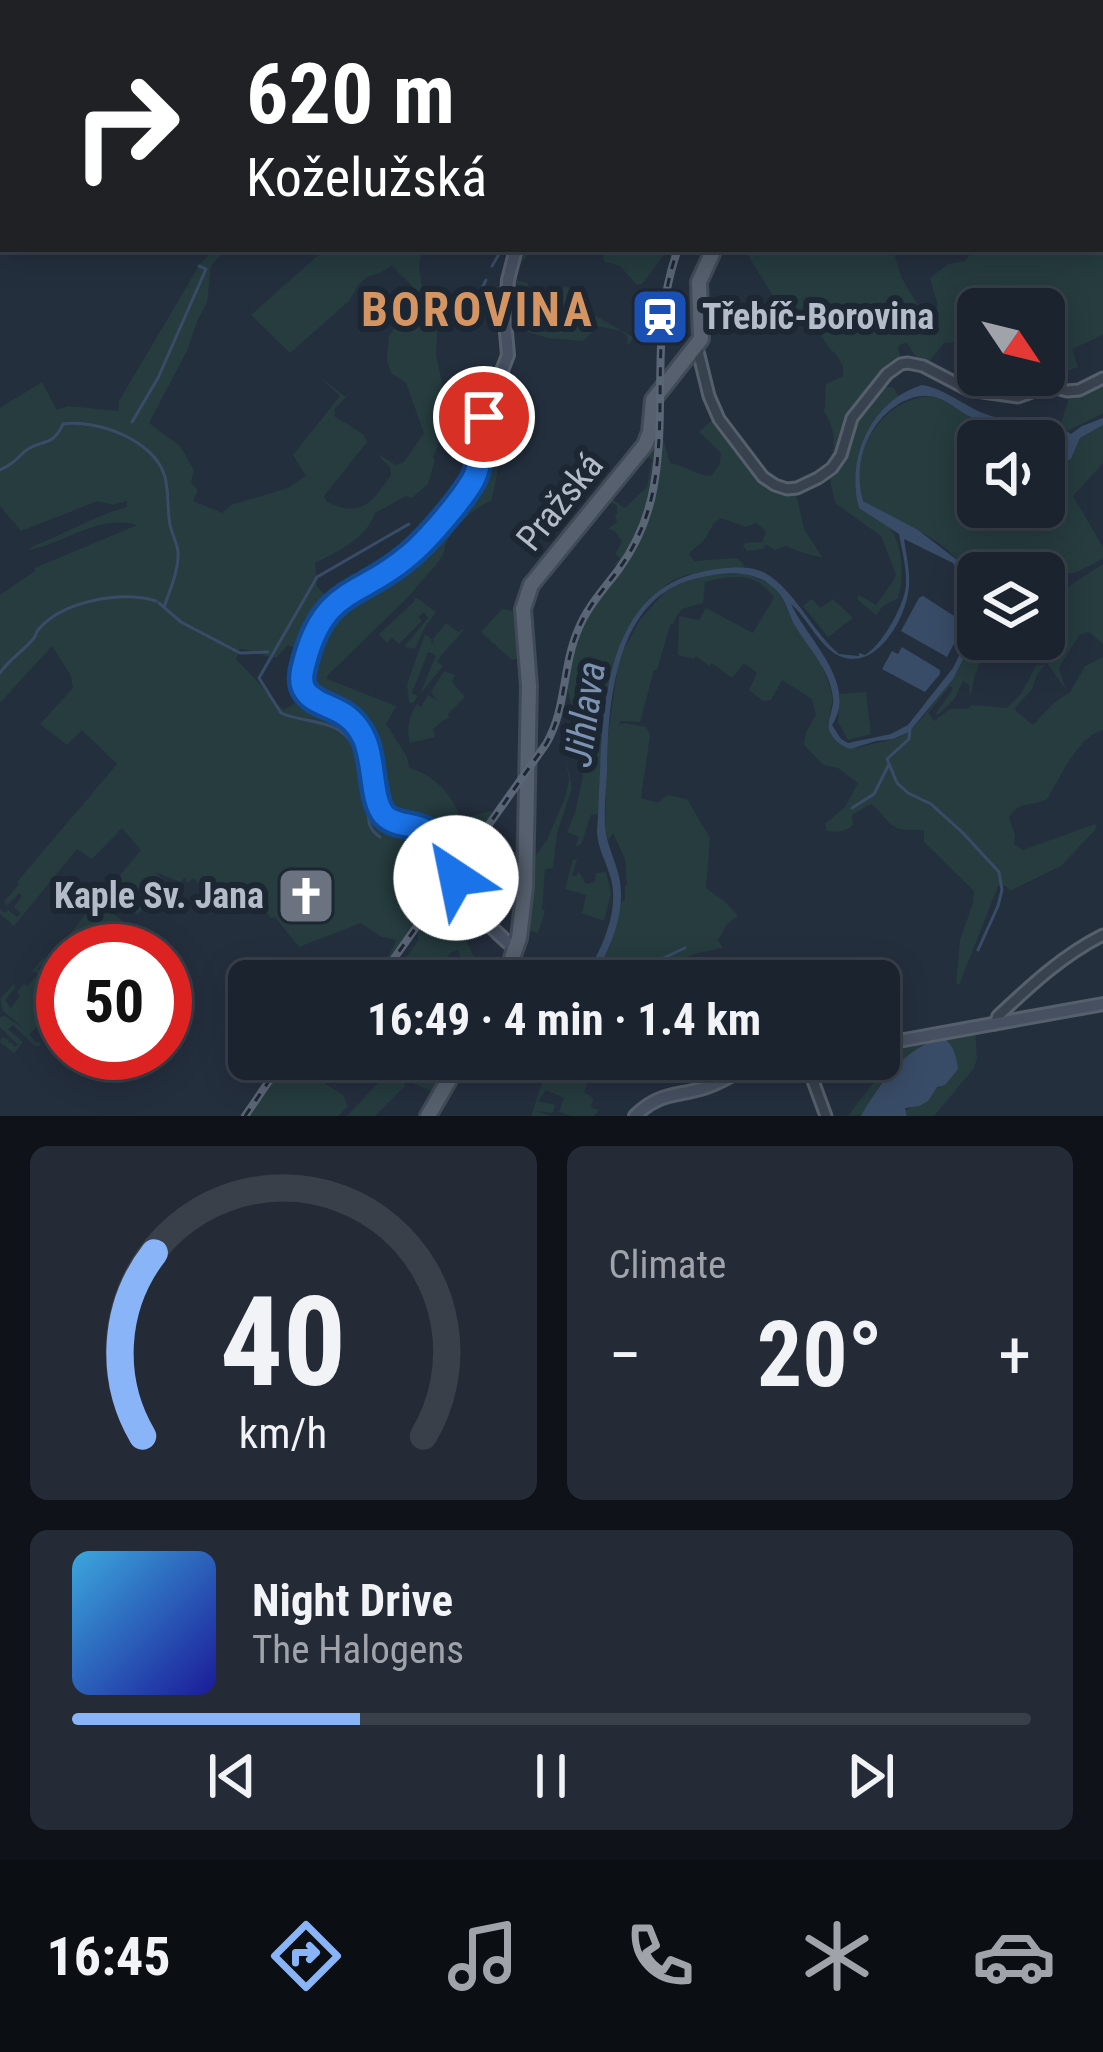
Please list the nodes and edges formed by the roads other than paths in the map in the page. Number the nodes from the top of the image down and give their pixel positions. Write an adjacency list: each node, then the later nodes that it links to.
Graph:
1 (515, 252): 6 (main road)
2 (713, 252): 3 (main road)
3 (699, 343): 4 (street); 6 (main road, Pražská)
4 (1103, 378)
5 (1103, 935): 9 (street)
6 (514, 946): 7 (main road, Pražská)
7 (510, 960)
8 (1103, 1004): 9 (main road)
9 (995, 1024): 10 (main road)
10 (900, 1040)
11 (449, 1080): 14 (main road)
12 (723, 1080): 15 (main road)
13 (813, 1080): 16 (street)
14 (430, 1114)
15 (635, 1116)
16 (826, 1116)

